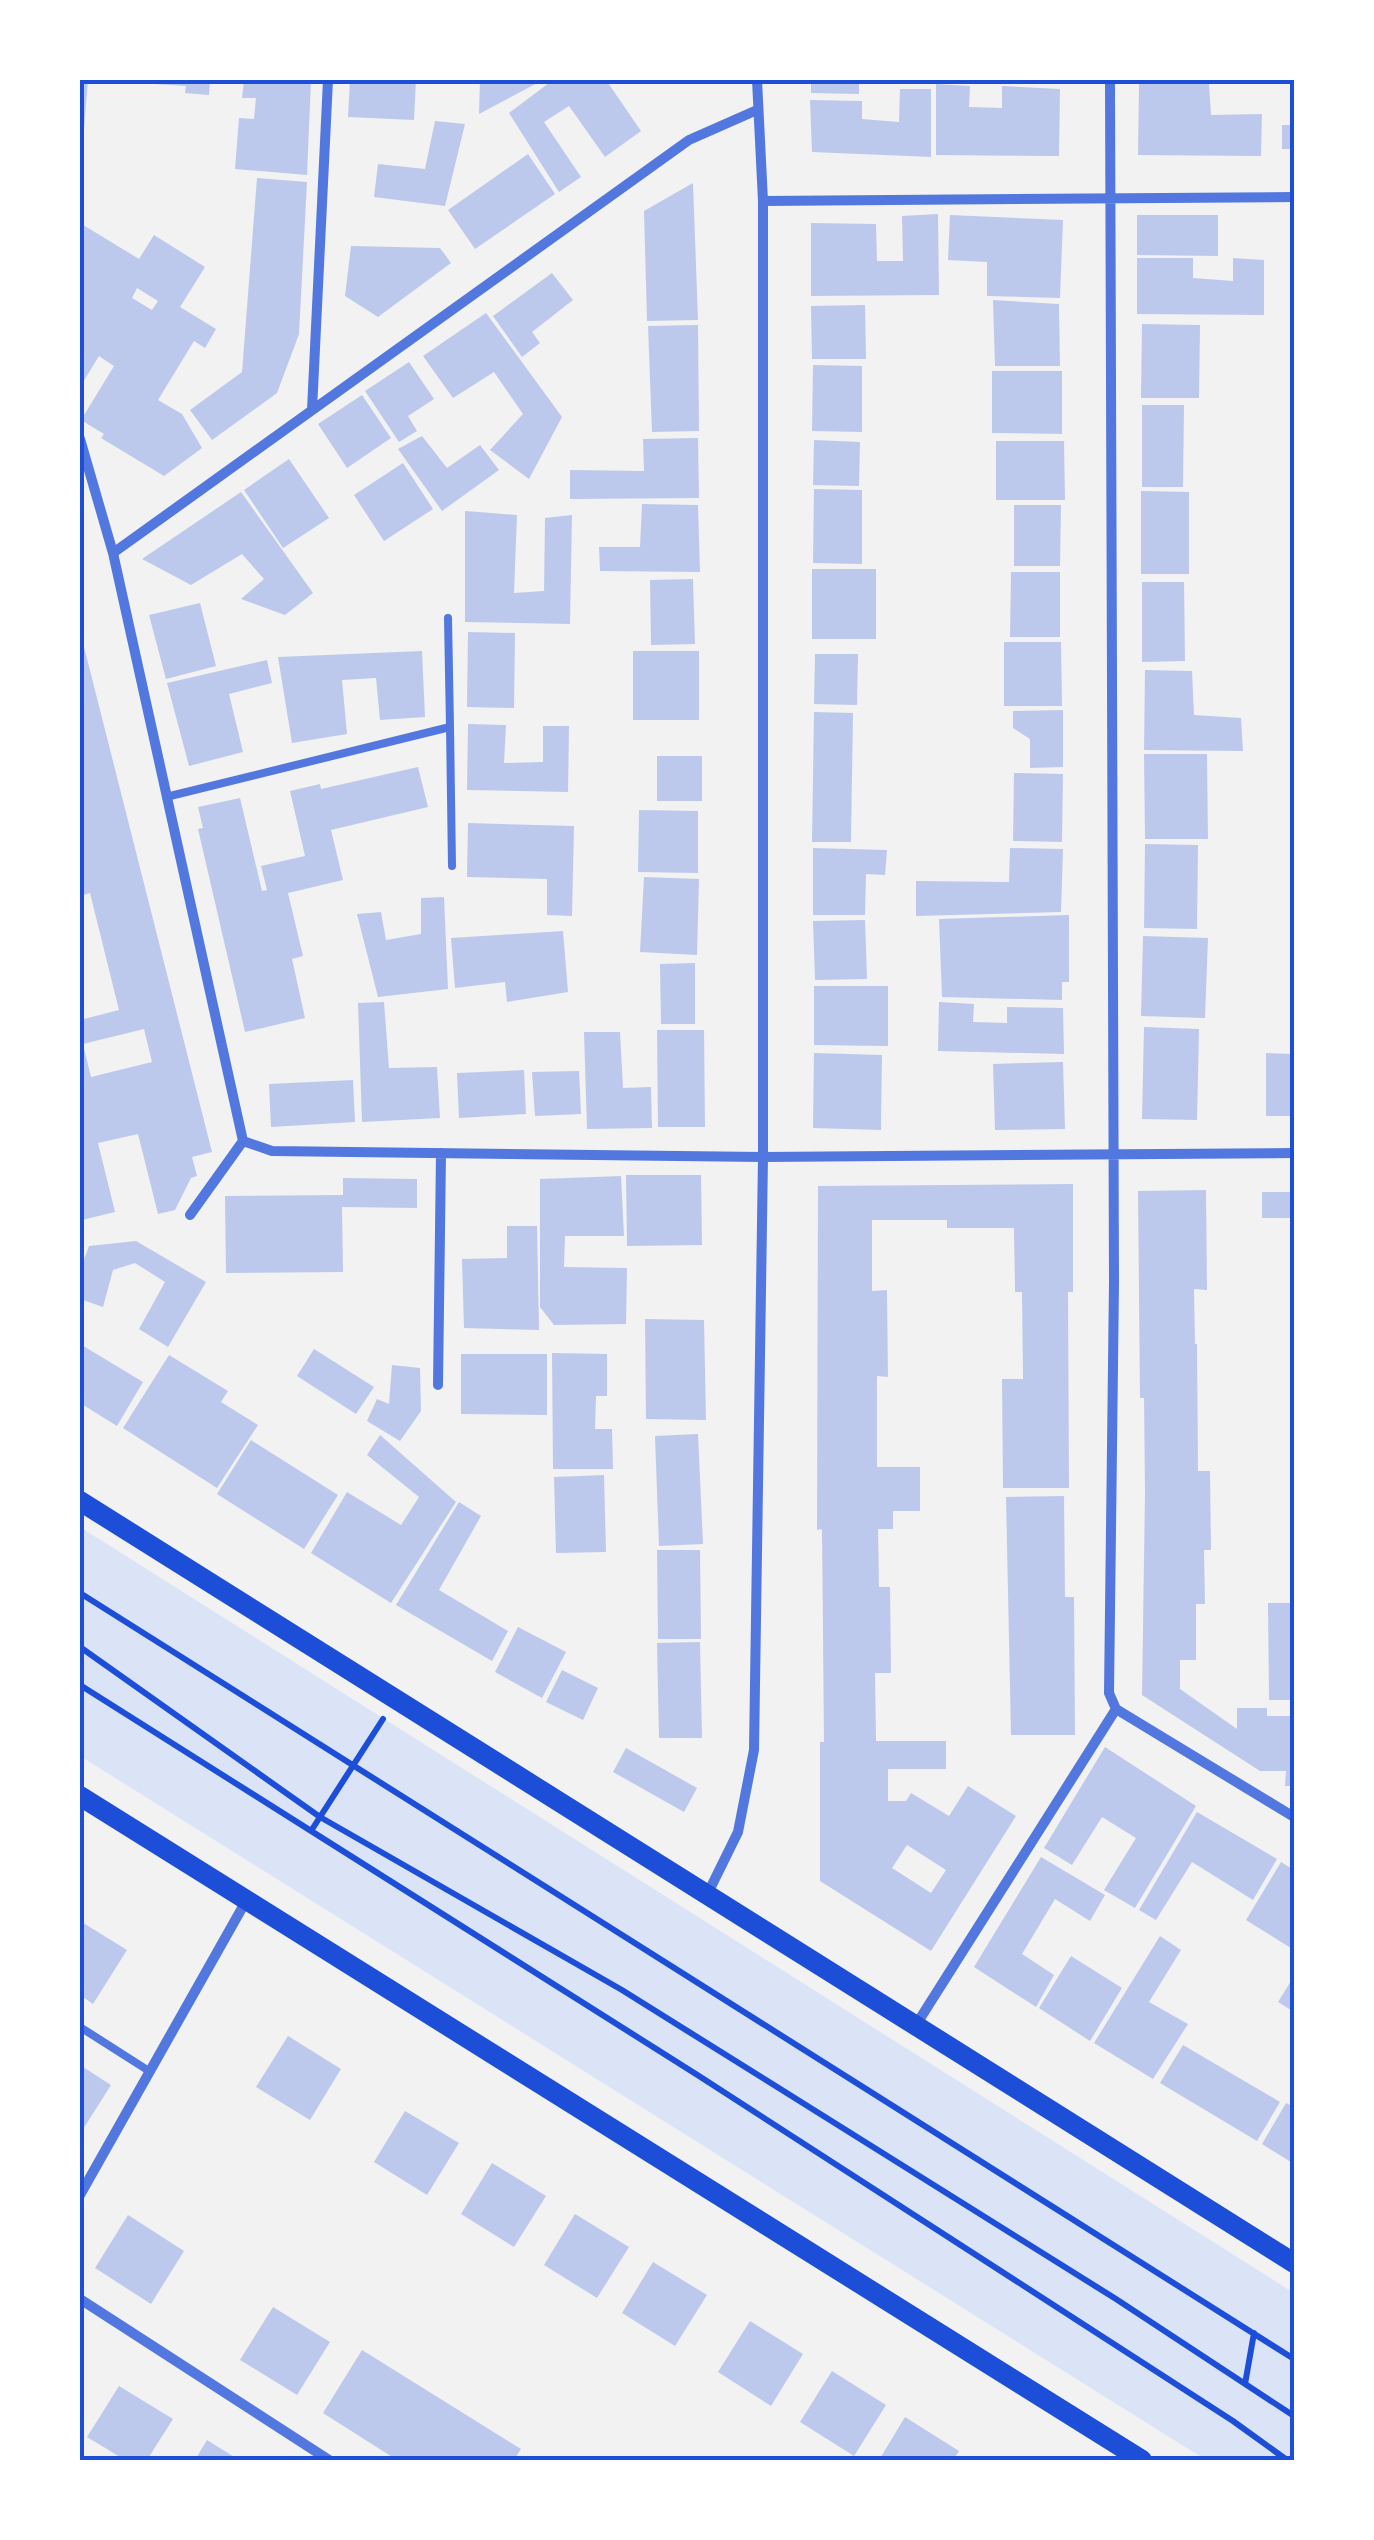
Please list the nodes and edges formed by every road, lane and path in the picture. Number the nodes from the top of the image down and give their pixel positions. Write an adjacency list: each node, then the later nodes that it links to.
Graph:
1 (328, 80): 8 (street)
2 (757, 80): 4 (street)
3 (1110, 80): 6 (street)
4 (757, 110): 7 (street); 8 (street)
5 (1294, 197): 6 (street)
6 (1112, 198): 7 (street); 18 (street)
7 (763, 200): 19 (street)
8 (312, 410): 10 (street)
9 (80, 439): 10 (street)
10 (113, 553): 13 (street)
11 (448, 618): 12 (lane)
12 (450, 728): 13 (lane); 14 (lane)
13 (166, 797): 15 (street)
14 (452, 866)
15 (243, 1141): 16 (street); 20 (street)
16 (441, 1152): 19 (street); 21 (street)
17 (1294, 1153): 18 (street)
18 (1113, 1156): 19 (street); 27 (street)
19 (763, 1157): 33 (street)
20 (190, 1215)
21 (438, 1384)
22 (80, 1502): 26 (main road)
23 (80, 1593): 28 (path)
24 (80, 1647): 30 (path)
25 (80, 1685): 32 (path)
26 (395, 1699): 28 (path); 33 (main road)
27 (1116, 1709): 31 (street); 35 (street)
28 (354, 1764): 30 (path); 41 (path)
29 (80, 1796): 34 (main road)
30 (320, 1817): 32 (path); 43 (path)
31 (1294, 1817)
32 (311, 1831): 47 (path)
33 (707, 1895): 35 (main road)
34 (246, 1901): 37 (street); 46 (main road)
35 (915, 2026): 39 (main road)
36 (80, 2027): 37 (lane)
37 (149, 2071): 38 (street)
38 (80, 2195)
39 (1294, 2264)
40 (80, 2299): 45 (street)
41 (1254, 2333): 42 (path); 43 (path)
42 (1294, 2359)
43 (1245, 2384): 44 (path)
44 (1294, 2416)
45 (329, 2460)
46 (1142, 2460)
47 (1287, 2460)

